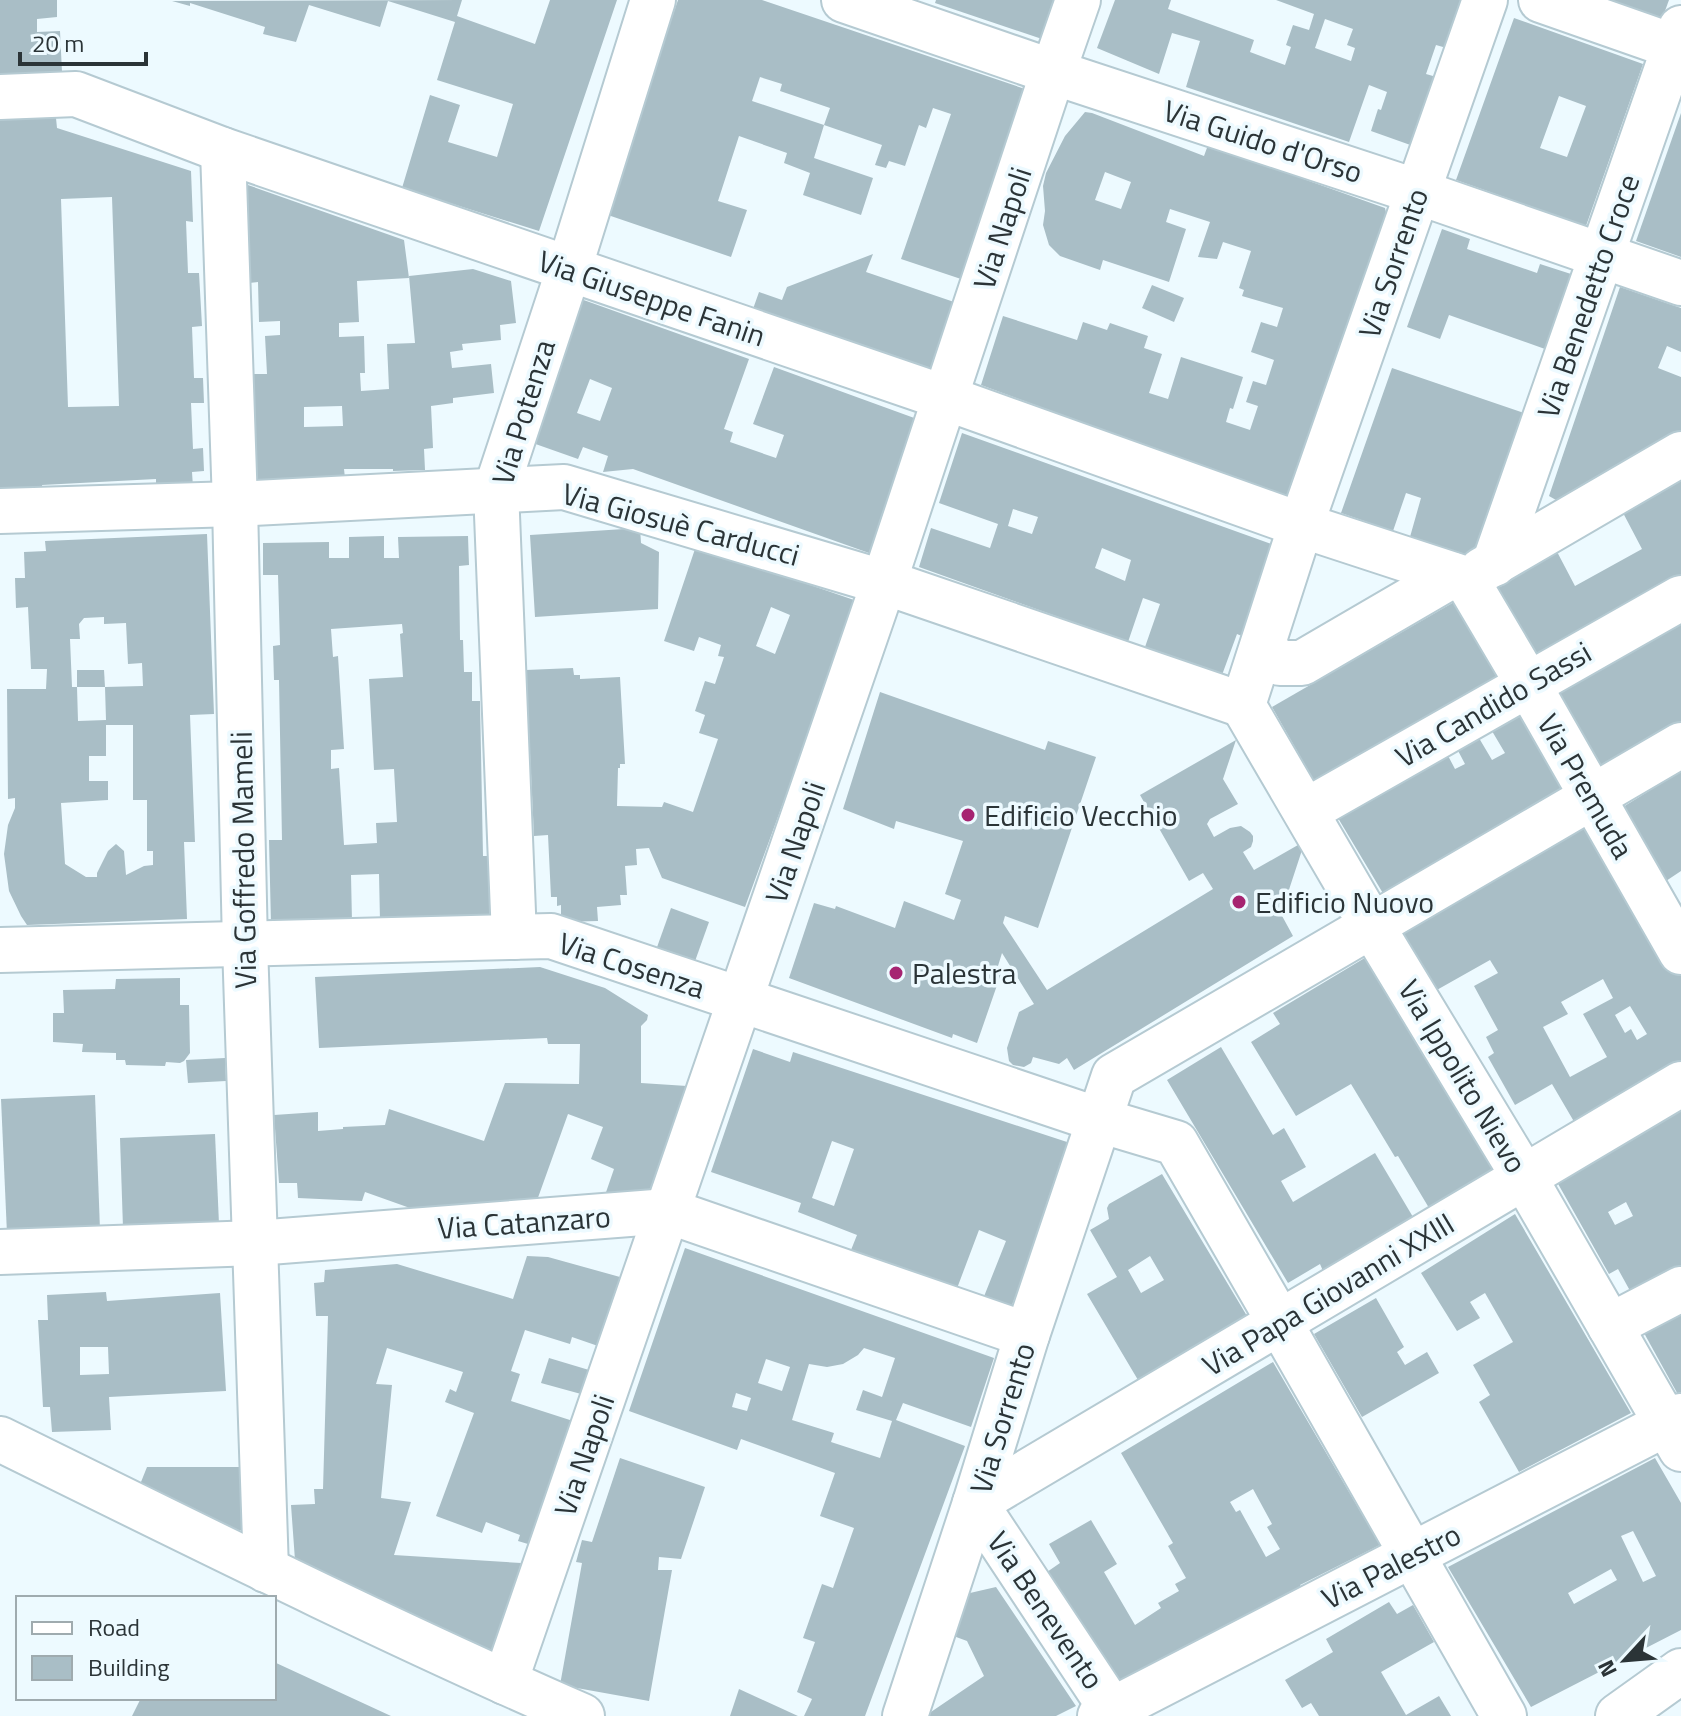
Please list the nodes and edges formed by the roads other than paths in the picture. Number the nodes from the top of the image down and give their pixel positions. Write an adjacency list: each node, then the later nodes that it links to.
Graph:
1 (653, 0): 12 (street, Via Potenza)
2 (844, 0): 7 (street, Via Guido d'Orso)
3 (1078, 0): 7 (street, Via Napoli)
4 (1485, 0): 10 (street, Via Sorrento)
5 (1541, 0): 6 (street)
6 (1679, 41): 11 (street, Via Benedetto Croce)
7 (1053, 72): 10 (street, Via Guido d'Orso); 14 (street, Via Napoli)
8 (0, 97): 9 (street, Via Giuseppe Fanin)
9 (223, 150): 12 (street, Via Giuseppe Fanin); 17 (street, Via Goffredo Mameli)
10 (1418, 192): 11 (street, Via Guido d'Orso); 19 (street, Via Sorrento)
11 (1602, 256): 13 (street, Via Guido d'Orso); 20 (street, Via Benedetto Croce)
12 (569, 269): 14 (street, Via Giuseppe Fanin); 16 (street, Via Potenza)
13 (1681, 283)
14 (946, 398): 19 (street, Via Giuseppe Fanin); 21 (street, Via Napoli)
15 (1681, 454): 20 (street)
16 (496, 490): 17 (street, Via Giosuè Carducci); 21 (street, Via Giosuè Carducci); 30 (street, Via Potenza)
17 (235, 504): 18 (street, Via Giosuè Carducci); 31 (street, Via Goffredo Mameli)
18 (0, 511)
19 (1301, 525): 20 (street, Via Giuseppe Fanin); 23 (street, Via Sorrento)
20 (1471, 573): 23 (street); 24 (street, Via Premuda)
21 (884, 582): 25 (street, Via Giosuè Carducci); 34 (street, Via Napoli)
22 (1681, 598): 24 (street, Via Candido Sassi)
23 (1262, 648): 25 (street, Via Sorrento)
24 (1528, 684): 27 (street, Via Premuda); 28 (street, Via Candido Sassi)
25 (1243, 705): 28 (street, Via Ippolito Nievo)
26 (1681, 745): 27 (street, Via Sorrento)
27 (1591, 797): 29 (street, Via Sorrento); 33 (street, Via Premuda)
28 (1306, 811): 29 (street, Via Ippolito Nievo)
29 (1372, 926): 36 (street, Via Sorrento); 37 (street, Via Ippolito Nievo)
30 (514, 937): 31 (street, Via Cosenza); 34 (street, Via Cosenza)
31 (245, 945): 32 (street, Via Cosenza); 39 (street, Via Goffredo Mameli)
32 (0, 950)
33 (1681, 952)
34 (740, 1000): 36 (street, Via Cosenza); 38 (street, Via Napoli)
35 (1681, 1084): 37 (street, Via Papa Giovanni XXIII)
36 (1099, 1120): 42 (street, Via Cosenza); 44 (street, Via Sorrento)
37 (1524, 1177): 42 (street, Via Papa Giovanni XXIII); 43 (street, Via Ippolito Nievo)
38 (668, 1211): 39 (street, Via Catanzaro); 44 (street, Via Catanzaro); 51 (street, Via Napoli)
39 (256, 1243): 40 (street, Via Catanzaro); 49 (street, Via Goffredo Mameli)
40 (0, 1252)
41 (1681, 1289): 43 (street)
42 (1280, 1323): 47 (street, Via Papa Giovanni XXIII); 48 (street, Via Cosenza)
43 (1610, 1326): 45 (street, Via Ippolito Nievo)
44 (1027, 1335): 47 (street, Via Sorrento)
45 (1676, 1429): 48 (street, Via Palestro)
46 (0, 1439): 49 (street)
47 (975, 1503): 52 (street, Via Benevento); 54 (street, Via Sorrento)
48 (1412, 1554): 52 (street, Via Palestro); 55 (street, Via Cosenza)
49 (266, 1570): 51 (street)
50 (1681, 1671): 56 (street)
51 (505, 1682): 53 (street)
52 (1110, 1714)
53 (582, 1716)
54 (905, 1716)
55 (1504, 1716)
56 (1618, 1716)

